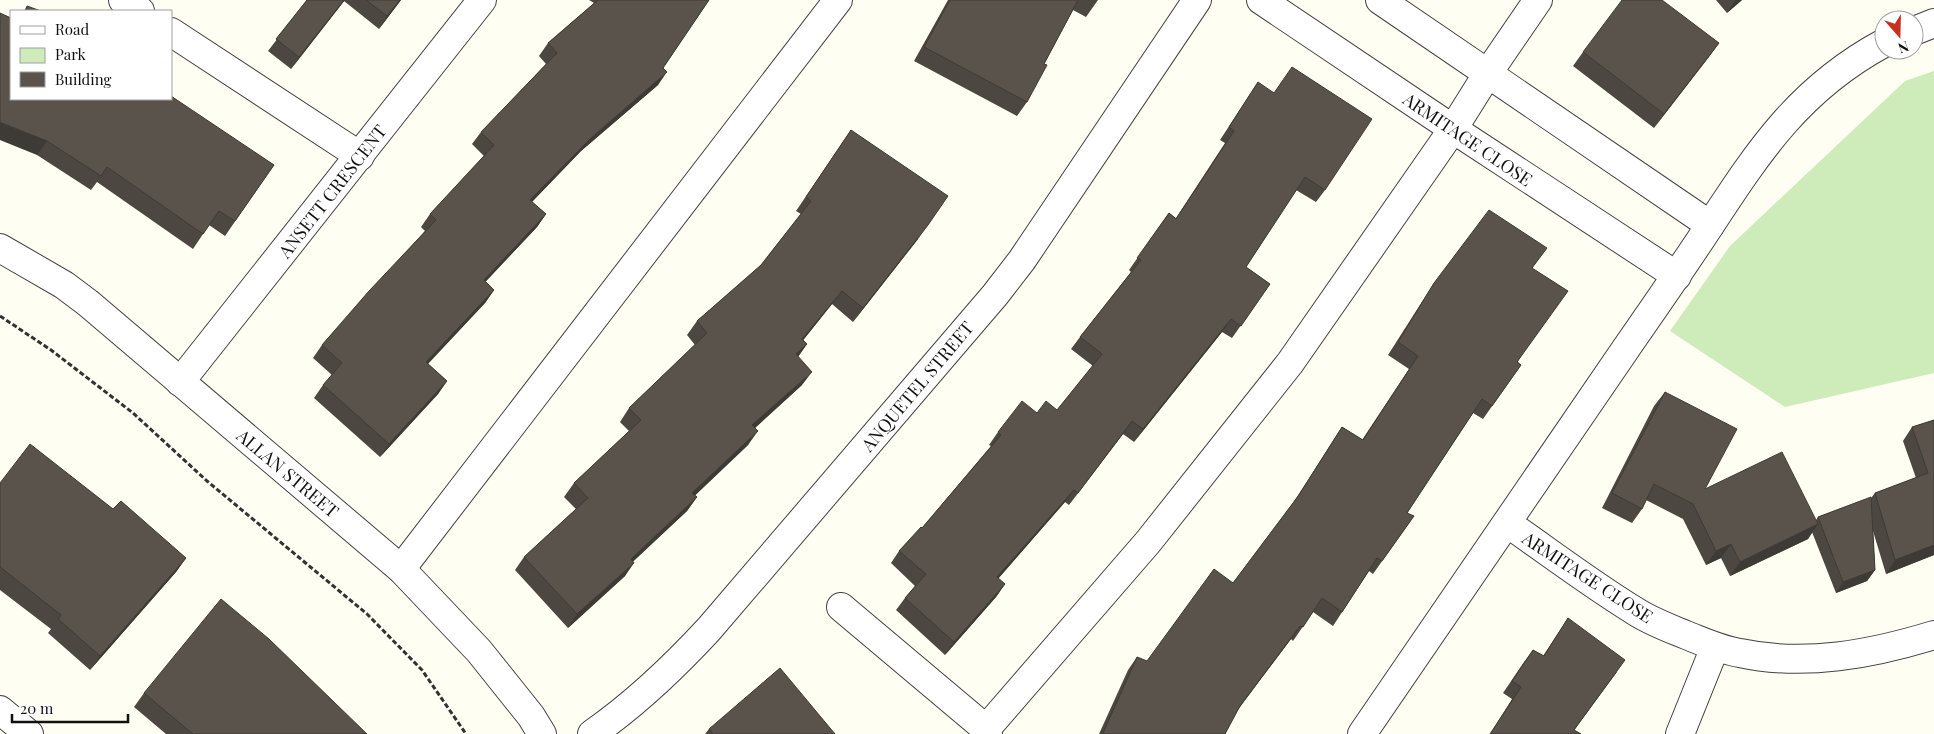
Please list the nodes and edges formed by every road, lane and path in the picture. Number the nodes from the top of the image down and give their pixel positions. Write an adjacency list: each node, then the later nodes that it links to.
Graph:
1 (123, 0): 8 (street)
2 (482, 0): 13 (street, ANSETT CRESCENT)
3 (838, 0): 20 (street)
4 (1197, 0): 29 (street, ANQUETEL STREET)
5 (1261, 0): 12 (street, ARMITAGE CLOSE)
6 (1380, 0): 11 (street)
7 (1538, 0): 11 (street)
8 (138, 10)
9 (172, 33): 13 (street)
10 (1874, 49): 14 (street, ARMITAGE CLOSE)
11 (1488, 73): 12 (street); 14 (street)
12 (1453, 129): 16 (street, ARMITAGE CLOSE); 25 (street)
13 (360, 156): 18 (street, ANSETT CRESCENT)
14 (1710, 224): 16 (street, ARMITAGE CLOSE)
15 (0, 248): 18 (street, ALLAN STREET)
16 (1676, 276): 19 (street, ARMITAGE CLOSE)
17 (0, 316): 27 (path)
18 (180, 382): 20 (street, ALLAN STREET)
19 (1506, 523): 23 (street, ARMITAGE CLOSE); 30 (street, ARMITAGE CLOSE)
20 (401, 569): 28 (street, ALLAN STREET)
21 (841, 607): 25 (street)
22 (1934, 635): 23 (street, ARMITAGE CLOSE)
23 (1714, 647): 31 (street)
24 (0, 710): 26 (street)
25 (987, 732)
26 (29, 734)
27 (466, 734)
28 (542, 734)
29 (592, 734)
30 (1362, 734)
31 (1680, 734)

